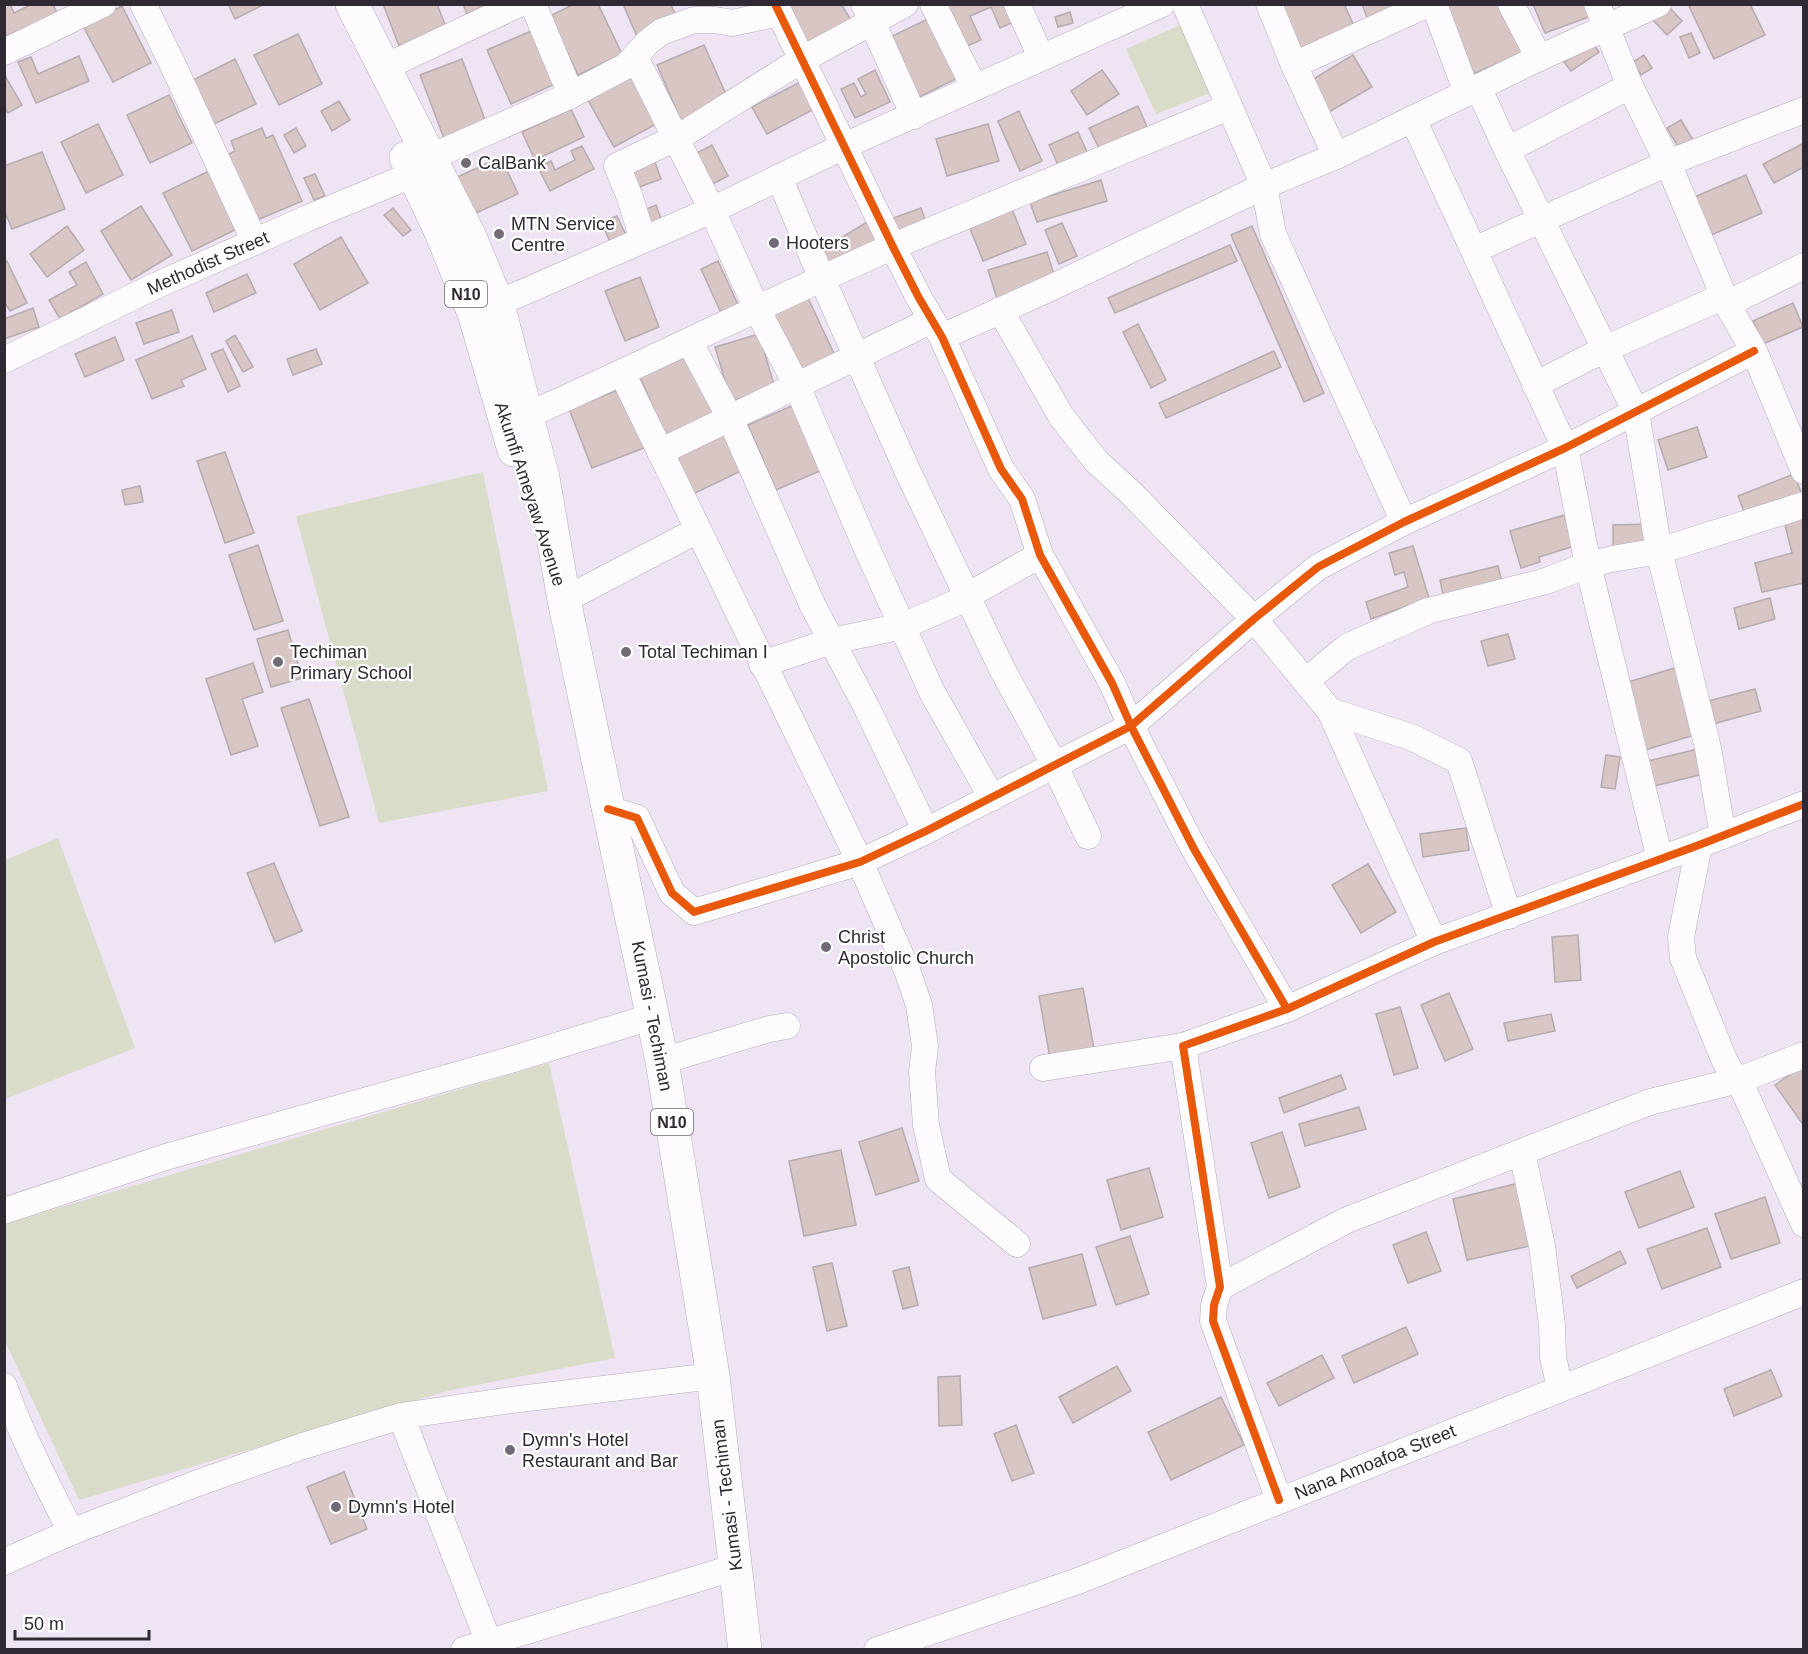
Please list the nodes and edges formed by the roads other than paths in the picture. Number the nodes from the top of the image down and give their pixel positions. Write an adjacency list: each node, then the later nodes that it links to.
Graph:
1 (103, 4): 18 (street)
2 (143, 4): 49 (street)
3 (329, 4): 43 (highway, Akumfi Ameyaw Avenue / N10)
4 (352, 4): 29 (highway, Akumfi Ameyaw Avenue / N10)
5 (519, 4): 29 (street)
6 (533, 4): 33 (street)
7 (905, 4): 20 (street)
8 (933, 4): 31 (street)
9 (1017, 4): 25 (street)
10 (1162, 4): 21 (street)
11 (1185, 4): 34 (street)
12 (1269, 4): 28 (street)
13 (1428, 4): 28 (street)
14 (1434, 4): 32 (street)
15 (1511, 4): 26 (street)
16 (1658, 4): 22 (street)
17 (777, 9): 19 (street); 27 (street)
18 (70, 12): 23 (street)
19 (691, 12): 24 (street, Methodist Street)
20 (868, 13): 27 (street); 36 (street)
21 (1106, 15): 25 (street)
22 (1601, 16): 26 (street); 30 (street)
23 (4, 52)
24 (635, 57): 33 (street, Methodist Street); 38 (street)
25 (1041, 57): 31 (street)
26 (1539, 58): 32 (street)
27 (801, 60): 38 (street); 39 (street)
28 (1294, 65): 41 (street)
29 (383, 68): 43 (highway, Akumfi Ameyaw Avenue / N10)
30 (1630, 86): 40 (street); 42 (street)
31 (974, 87): 36 (street)
32 (1473, 90): 37 (street); 40 (street)
33 (571, 95): 43 (street, Methodist Street)
34 (1229, 107): 45 (street); 50 (street)
35 (1803, 112): 42 (street)
36 (914, 116): 39 (street)
37 (1413, 119): 41 (street); 51 (street)
38 (675, 137): 46 (street); 48 (street)
39 (844, 146): 44 (street); 50 (street)
40 (1507, 150): 47 (street)
41 (1336, 156): 45 (street)
42 (1668, 163): 47 (street); 54 (street)
43 (422, 166): 49 (street, Methodist Street); 55 (highway, Akumfi Ameyaw Avenue / N10)
44 (779, 177): 46 (street); 53 (street)
45 (1264, 186): 57 (street); 74 (street)
46 (712, 210): 48 (street); 56 (street)
47 (1542, 219): 51 (street); 60 (street)
48 (643, 239): 55 (street)
49 (255, 242): 63 (street, Methodist Street)
50 (893, 247): 53 (street); 58 (street)
51 (1474, 250): 65 (street)
52 (1803, 266): 54 (street)
53 (822, 279): 56 (street); 62 (street)
54 (1726, 300): 60 (street); 61 (street)
55 (486, 309): 68 (highway, Akumfi Ameyaw Avenue / N10); 80 (highway, Akumfi Ameyaw Avenue / N10)
56 (757, 309): 59 (street); 66 (street)
57 (1000, 310): 58 (street); 81 (street)
58 (937, 328): 62 (street); 77 (street)
59 (689, 341): 64 (street); 69 (street)
60 (1605, 350): 65 (street); 67 (street)
61 (1754, 351): 67 (street); 72 (street)
62 (856, 357): 66 (street); 79 (street)
63 (4, 360)
64 (622, 373): 68 (street); 71 (street)
65 (1535, 385): 70 (street)
66 (797, 386): 69 (street); 82 (street)
67 (1636, 412): 70 (street); 76 (street)
68 (528, 415): 80 (highway, Akumfi Ameyaw Avenue / N10)
69 (730, 418): 71 (street); 83 (street)
70 (1565, 448): 74 (street); 78 (street)
71 (660, 452): 75 (street)
72 (1803, 471)
73 (1803, 505): 76 (street)
74 (1404, 522): 81 (street)
75 (698, 530): 80 (street); 84 (street)
76 (1659, 551): 78 (street); 94 (street)
77 (1040, 555): 79 (street); 87 (street)
78 (1588, 565): 85 (street); 96 (street)
79 (967, 596): 82 (street); 88 (street)
80 (564, 600): 91 (highway, Kumasi - Techiman / N10)
81 (1254, 619): 85 (street); 87 (street)
82 (903, 627): 83 (street); 89 (street)
83 (832, 641): 84 (street); 92 (street)
84 (762, 664): 97 (street)
85 (1306, 681): 86 (street)
86 (1330, 711): 98 (street); 99 (street)
87 (1131, 726): 88 (street); 100 (street)
88 (1054, 764): 89 (street); 93 (street)
89 (992, 798): 92 (street)
90 (1803, 804): 94 (street)
91 (608, 809): 97 (street); 101 (highway, Kumasi - Techiman / N10)
92 (926, 831): 97 (street)
93 (1088, 836)
94 (1724, 836): 95 (street)
95 (1700, 845): 96 (street); 107 (street)
96 (1660, 859): 98 (street)
97 (860, 862): 111 (street)
98 (1509, 916): 99 (street)
99 (1434, 942): 100 (street)
100 (1287, 1009): 103 (street)
101 (654, 1016): 105 (highway, Kumasi - Techiman / N10); 109 (street)
102 (787, 1026): 105 (street)
103 (1183, 1046): 106 (street); 112 (street)
104 (1803, 1055): 107 (street)
105 (662, 1061): 114 (highway, Kumasi - Techiman / N10)
106 (1042, 1068)
107 (1739, 1080): 108 (street); 110 (street)
108 (1522, 1152): 112 (street); 116 (street)
109 (4, 1211)
110 (1803, 1224)
111 (1017, 1244)
112 (1220, 1287): 118 (street)
113 (1803, 1292): 116 (street, Nana Amoafoa Street)
114 (713, 1376): 117 (street); 121 (highway, Kumasi - Techiman / N10)
115 (4, 1386): 119 (street)
116 (1560, 1388): 118 (street, Nana Amoafoa Street)
117 (401, 1416): 119 (street); 122 (street)
118 (1279, 1500): 125 (street, Nana Amoafoa Street)
119 (71, 1532): 120 (street)
120 (4, 1562)
121 (736, 1567): 122 (street); 124 (highway, Kumasi - Techiman / N10)
122 (489, 1643): 123 (street)
123 (464, 1650)
124 (746, 1650)
125 (877, 1650)

